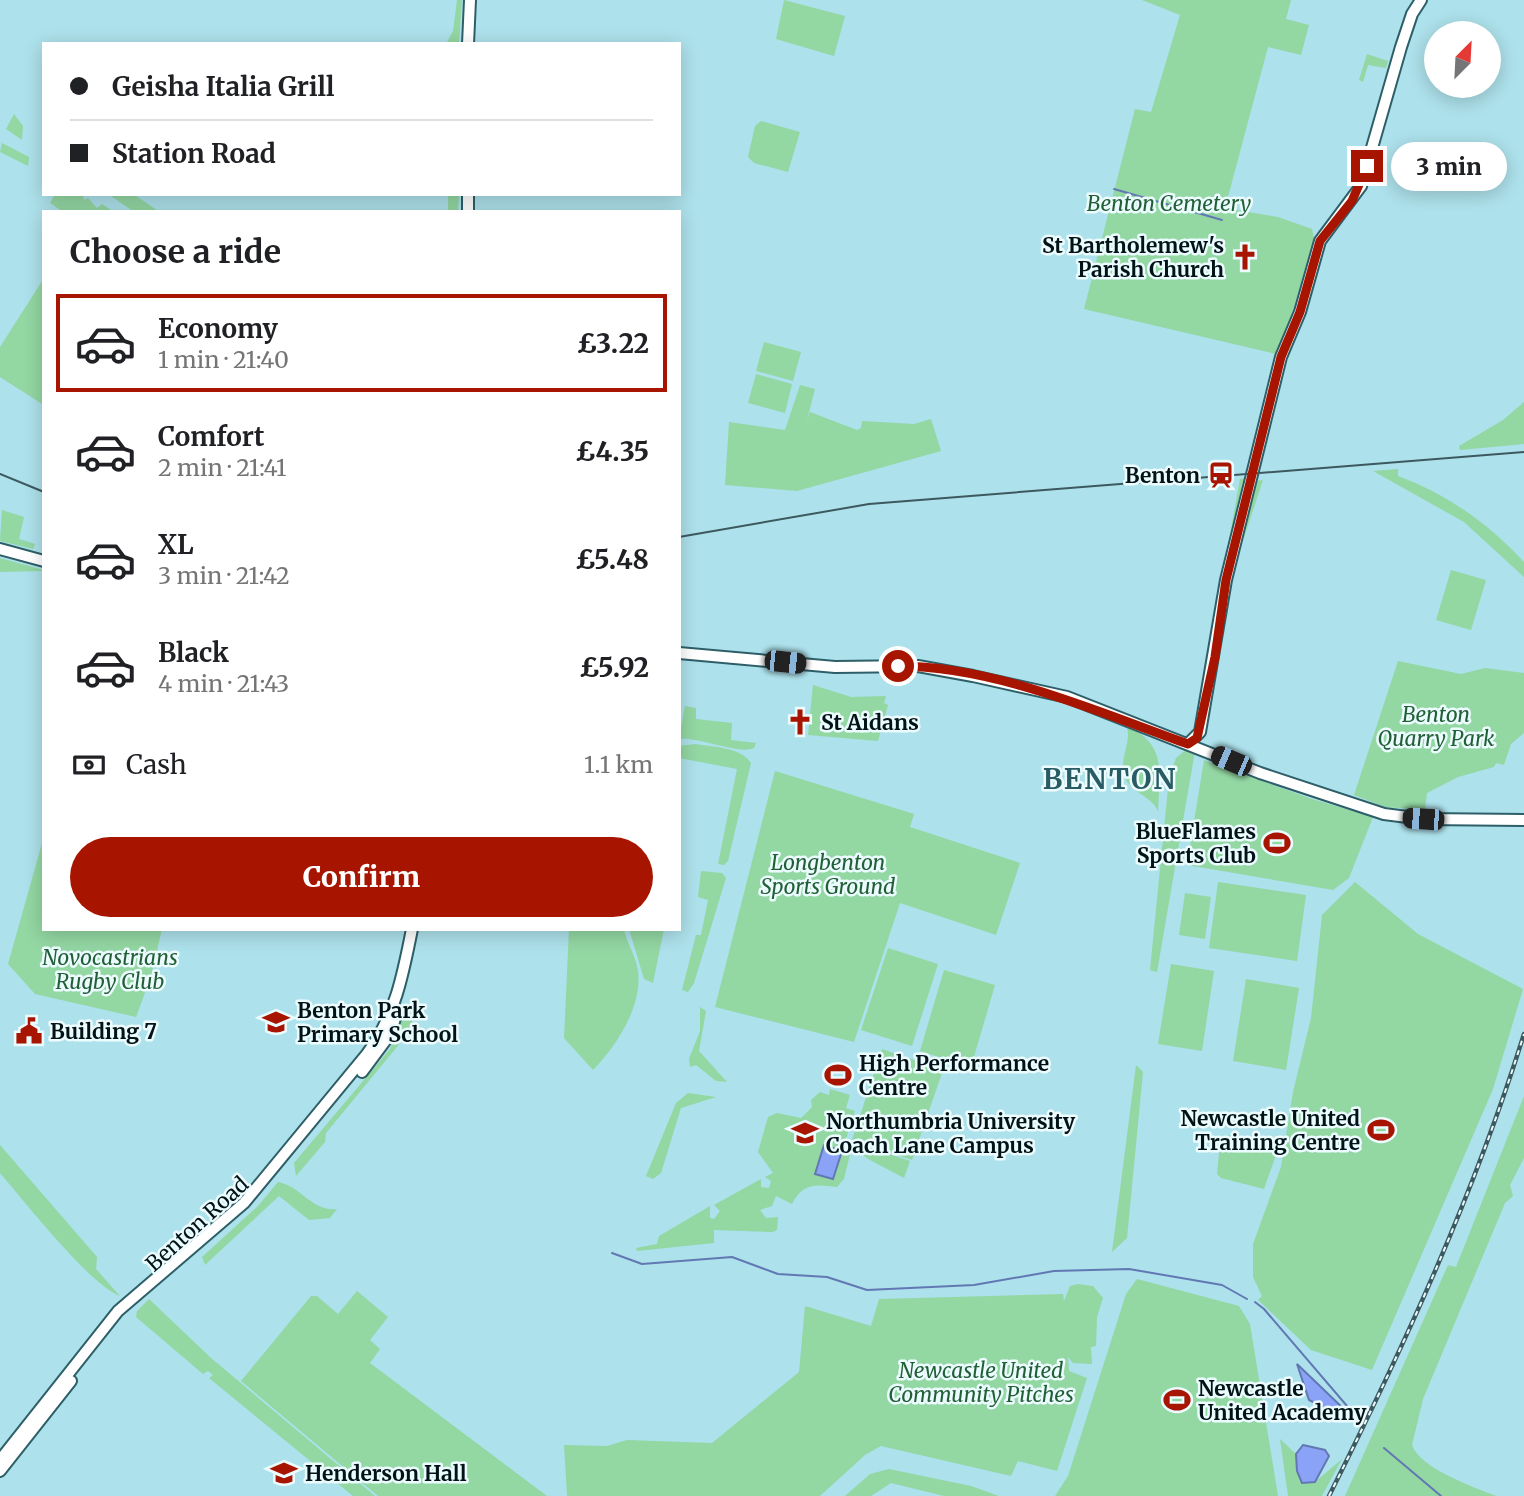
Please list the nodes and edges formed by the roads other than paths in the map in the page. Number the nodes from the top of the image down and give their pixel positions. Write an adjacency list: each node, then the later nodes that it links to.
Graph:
1 (470, 0): 3 (main road)
2 (1421, 0): 7 (main road)
3 (468, 42)
4 (0, 549): 5 (main road)
5 (42, 560)
6 (681, 653): 7 (main road)
7 (1188, 744): 8 (main road)
8 (1524, 820)
9 (412, 931): 10 (main road, Benton Road)
10 (27, 1431): 11 (main road, Benton Road); 12 (main road, Benton Road)
11 (0, 1460)
12 (0, 1471)

